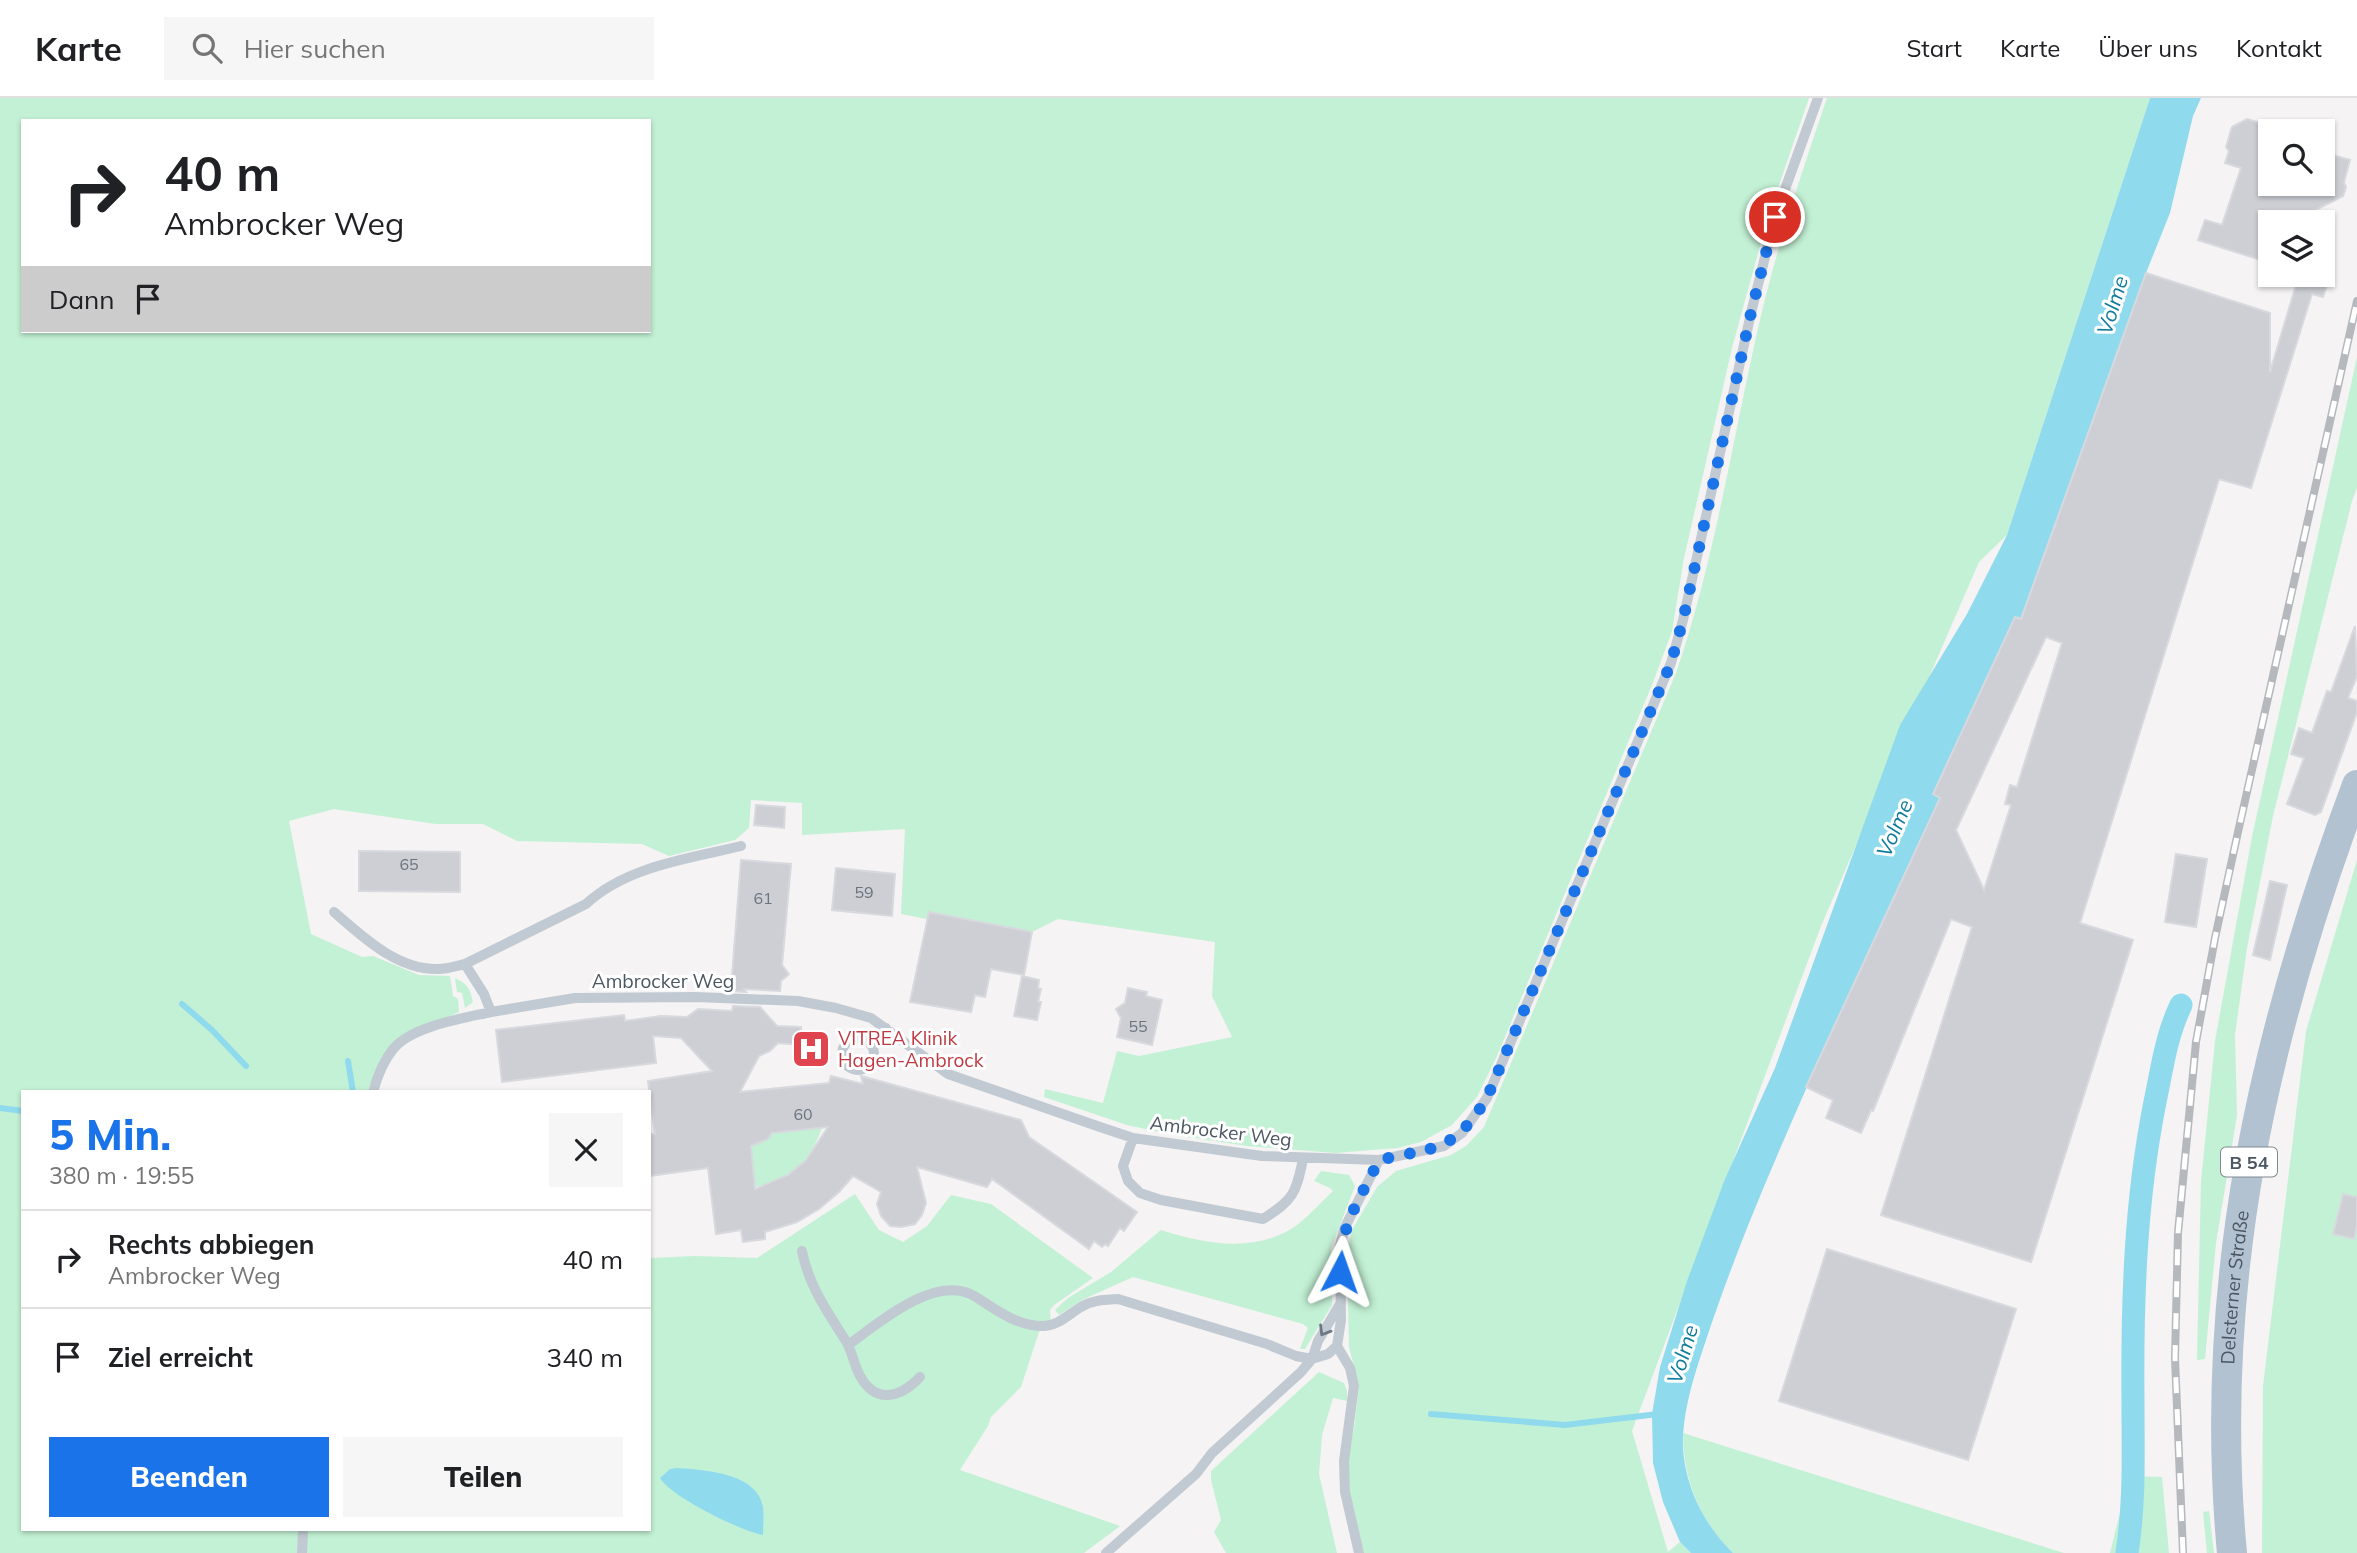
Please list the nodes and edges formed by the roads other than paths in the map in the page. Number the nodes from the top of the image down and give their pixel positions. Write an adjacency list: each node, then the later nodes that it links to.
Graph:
1 (1818, 98): 12 (lane, Ambrocker Weg)
2 (2357, 785): 23 (main road, Delsterner Straße / B 54)
3 (741, 846): 5 (lane)
4 (334, 912): 5 (lane)
5 (465, 964): 6 (lane)
6 (491, 1012): 7 (lane, Ambrocker Weg); 9 (lane, Ambrocker Weg)
7 (886, 1028): 8 (lane); 10 (lane, Ambrocker Weg)
8 (870, 1044)
9 (374, 1090)
10 (1133, 1138): 11 (lane, Ambrocker Weg); 11 (lane, Ambrocker Weg)
11 (1303, 1159): 12 (lane, Ambrocker Weg)
12 (1379, 1160): 14 (lane)
13 (802, 1251): 15 (lane)
14 (1341, 1304): 16 (lane); 17 (lane, one-way to 17)
15 (848, 1345): 17 (lane); 18 (lane)
16 (1337, 1346): 17 (lane); 22 (lane)
17 (1312, 1359): 21 (lane)
18 (920, 1377)
19 (303, 1531): 20 (lane)
20 (302, 1553)
21 (1106, 1553)
22 (1359, 1553)
23 (2232, 1553)

